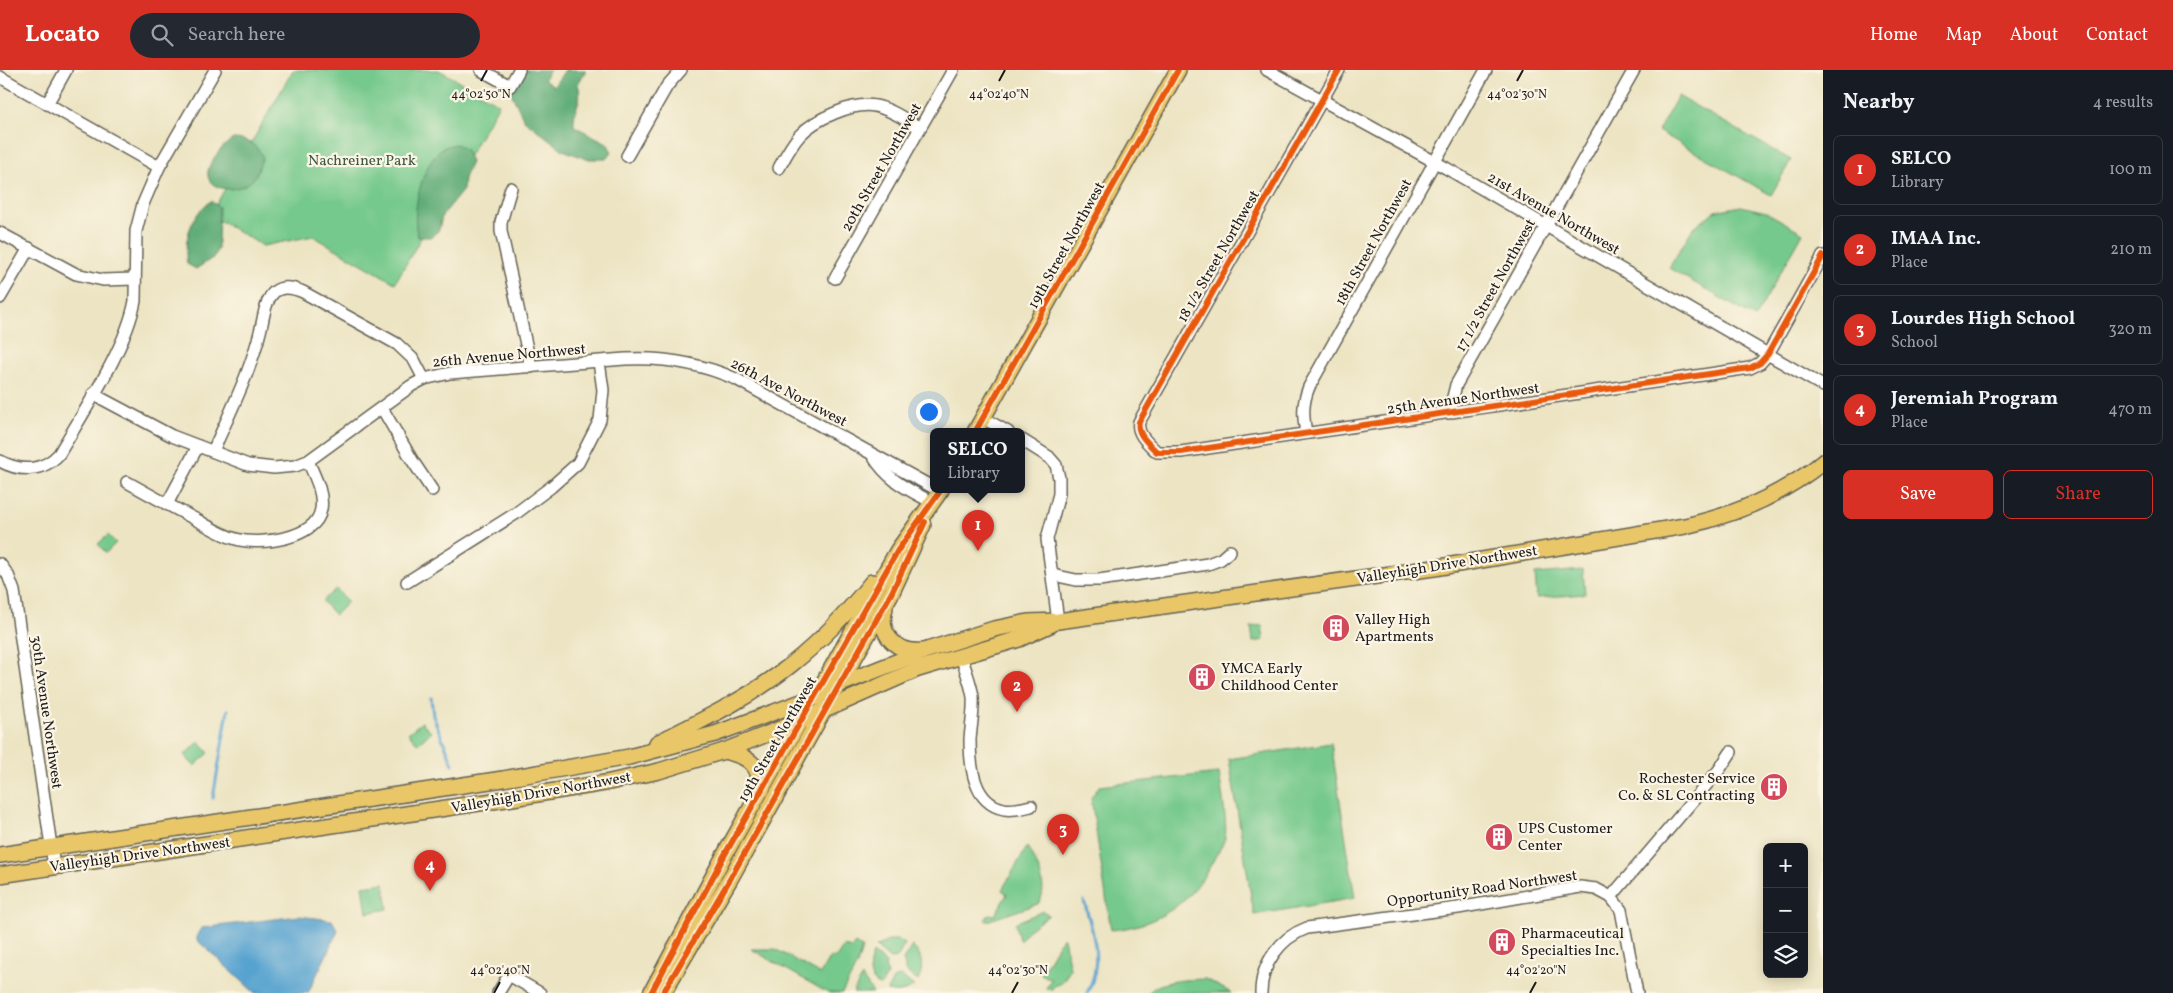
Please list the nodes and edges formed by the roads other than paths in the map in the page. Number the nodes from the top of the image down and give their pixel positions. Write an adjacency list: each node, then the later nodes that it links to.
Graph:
1 (66, 70): 14 (street)
2 (215, 70): 18 (street)
3 (481, 70): 4 (street)
4 (519, 70)
5 (681, 70): 16 (street)
6 (953, 70): 15 (street, 20th Street Northwest)
7 (1178, 70): 36 (main road, 19th Street Northwest)
8 (1267, 70): 13 (street, 21st Avenue Northwest)
9 (1339, 70): 13 (street, 18 1/2 Street Northwest)
10 (1486, 70): 17 (street, 18th Street Northwest)
11 (1634, 70): 21 (street, 17 1/2 Street Northwest)
12 (0, 77): 14 (street)
13 (1322, 100): 17 (street, 21st Avenue Northwest); 43 (street, 18 1/2 Street Northwest)
14 (47, 104): 18 (street)
15 (920, 128): 19 (street); 25 (street, 20th Street Northwest)
16 (627, 156)
17 (1435, 162): 21 (street, 21st Avenue Northwest); 39 (street, 18th Street Northwest)
18 (160, 167): 26 (street)
19 (779, 168)
20 (510, 188): 30 (street)
21 (1546, 225): 28 (street, 21st Avenue Northwest); 35 (street, 17 1/2 Street Northwest)
22 (0, 232): 23 (street)
23 (29, 248): 26 (street); 27 (street)
24 (1823, 256): 28 (street)
25 (835, 278)
26 (135, 279): 33 (street)
27 (0, 298)
28 (1768, 354): 32 (street, 21st Avenue Northwest); 35 (street, 25th Avenue Northwest)
29 (599, 362): 30 (street, 26th Avenue Northwest); 49 (street, 26th Ave Northwest); 57 (street)
30 (531, 366): 31 (street, 26th Avenue Northwest)
31 (424, 378): 34 (street, 26th Avenue Northwest); 42 (street)
32 (1823, 386)
33 (93, 394): 41 (street, 26th Avenue Northwest); 44 (street)
34 (382, 408): 45 (street, 26th Avenue Northwest); 48 (street)
35 (1448, 413): 39 (street, 25th Avenue Northwest)
36 (984, 418): 37 (main road, 19th Street Northwest); 38 (street)
37 (978, 428)
38 (1001, 428)
39 (1306, 433): 43 (street, 25th Avenue Northwest)
40 (1025, 442): 56 (street)
41 (198, 446): 42 (street, 26th Avenue Northwest); 52 (street)
42 (213, 451): 45 (street, 26th Avenue Northwest)
43 (1157, 452)
44 (0, 461)
45 (308, 461): 52 (street)
46 (1823, 462): 59 (main road, Valleyhigh Drive Northwest)
47 (127, 482): 52 (street)
48 (432, 490)
49 (930, 490)
50 (936, 493): 53 (main road, 19th Street Northwest)
51 (937, 493): 58 (main road, 19th Street Northwest)
52 (166, 504)
53 (898, 550): 63 (main road, 19th Street Northwest); 68 (main road)
54 (1230, 551): 56 (street)
55 (0, 564): 71 (street, 30th Avenue Northwest)
56 (1053, 575): 59 (street)
57 (407, 582)
58 (892, 592): 60 (main road); 62 (main road, 19th Street Northwest)
59 (1058, 621): 60 (main road, Valleyhigh Drive Northwest); 61 (main road, Valleyhigh Drive Northwest)
60 (927, 650): 62 (main road, Valleyhigh Drive Northwest)
61 (961, 656): 64 (main road, Valleyhigh Drive Northwest); 70 (street)
62 (838, 685): 63 (main road, Valleyhigh Drive Northwest); 64 (main road, 19th Street Northwest)
63 (815, 697): 65 (main road, 19th Street Northwest); 68 (main road, Valleyhigh Drive Northwest)
64 (825, 709): 65 (main road, Valleyhigh Drive Northwest); 79 (main road, 19th Street Northwest)
65 (800, 721): 66 (main road, Valleyhigh Drive Northwest); 69 (main road, 19th Street Northwest)
66 (724, 751): 69 (main road); 73 (main road, Valleyhigh Drive Northwest)
67 (1731, 752): 75 (street)
68 (629, 757): 71 (main road, Valleyhigh Drive Northwest)
69 (762, 790): 78 (main road, 19th Street Northwest)
70 (1031, 806)
71 (51, 848): 72 (main road, Valleyhigh Drive Northwest); 73 (street, 30th Avenue Northwest)
72 (0, 855)
73 (54, 866): 74 (main road, Valleyhigh Drive Northwest)
74 (0, 875)
75 (1611, 898): 80 (street, Opportunity Road Northwest); 81 (street)
76 (498, 993): 77 (street)
77 (540, 993)
78 (651, 993)
79 (662, 993)
80 (1262, 993)
81 (1638, 993)

